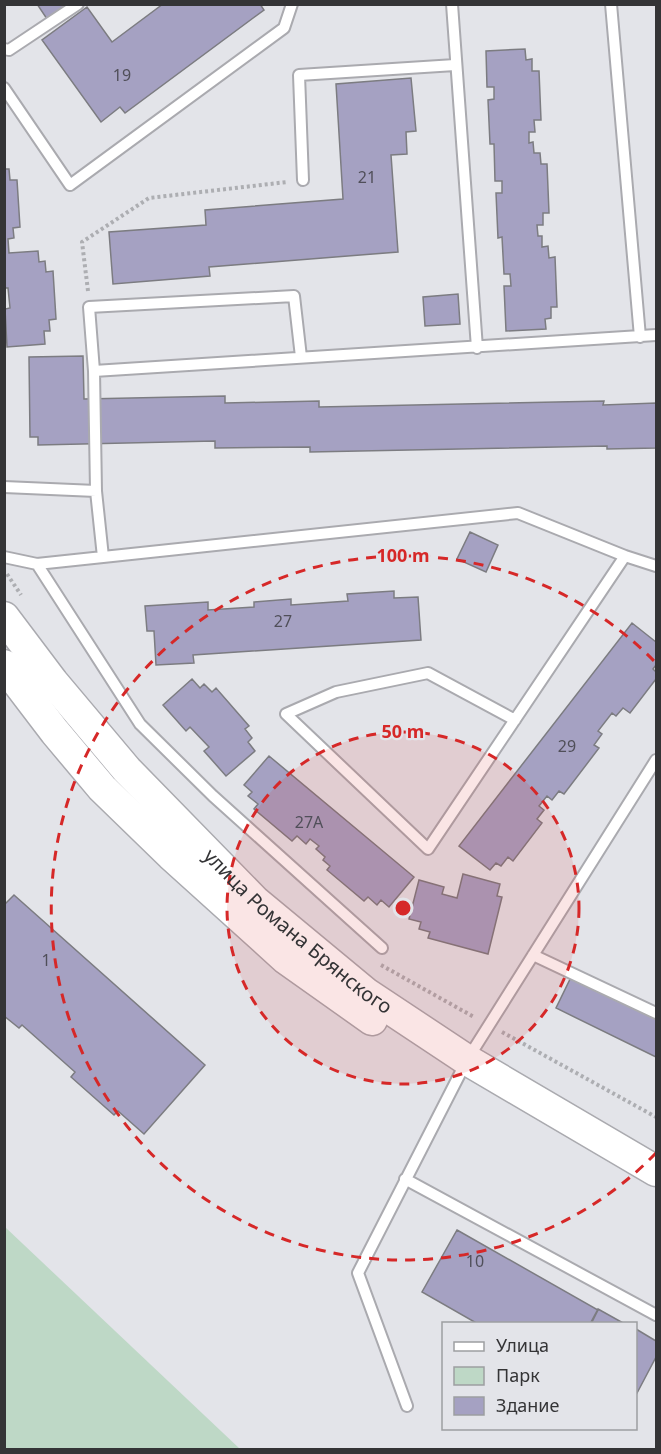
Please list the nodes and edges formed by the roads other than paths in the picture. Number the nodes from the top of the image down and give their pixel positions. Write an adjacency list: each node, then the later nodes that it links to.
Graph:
1 (78, 4): 5 (lane)
2 (292, 4): 7 (lane)
3 (452, 4): 6 (lane)
4 (611, 4): 10 (lane)
5 (4, 49)
6 (455, 65): 8 (lane); 11 (lane)
7 (4, 88)
8 (303, 180)
9 (657, 335): 10 (lane)
10 (640, 337): 11 (lane)
11 (477, 348): 12 (lane)
12 (301, 357): 13 (lane); 13 (lane)
13 (94, 371): 15 (lane)
14 (4, 487): 15 (lane)
15 (96, 491): 18 (lane)
16 (626, 556): 18 (lane); 20 (lane); 23 (lane)
17 (4, 557): 19 (lane)
18 (103, 557): 19 (lane)
19 (37, 564): 25 (lane)
20 (657, 566)
21 (4, 617): 28 (main road, улица Романа Брянского)
22 (4, 665): 28 (main road, улица Романа Брянского)
23 (515, 720): 23 (lane)
24 (657, 760): 26 (lane)
25 (382, 948)
26 (533, 955): 27 (lane); 28 (lane)
27 (657, 1013)
28 (463, 1068): 29 (main road, улица Романа Брянского); 30 (lane); 31 (main road, улица Романа Брянского)
29 (657, 1171)
30 (405, 1179): 32 (lane); 33 (lane)
31 (657, 1192)
32 (657, 1315)
33 (406, 1406)

